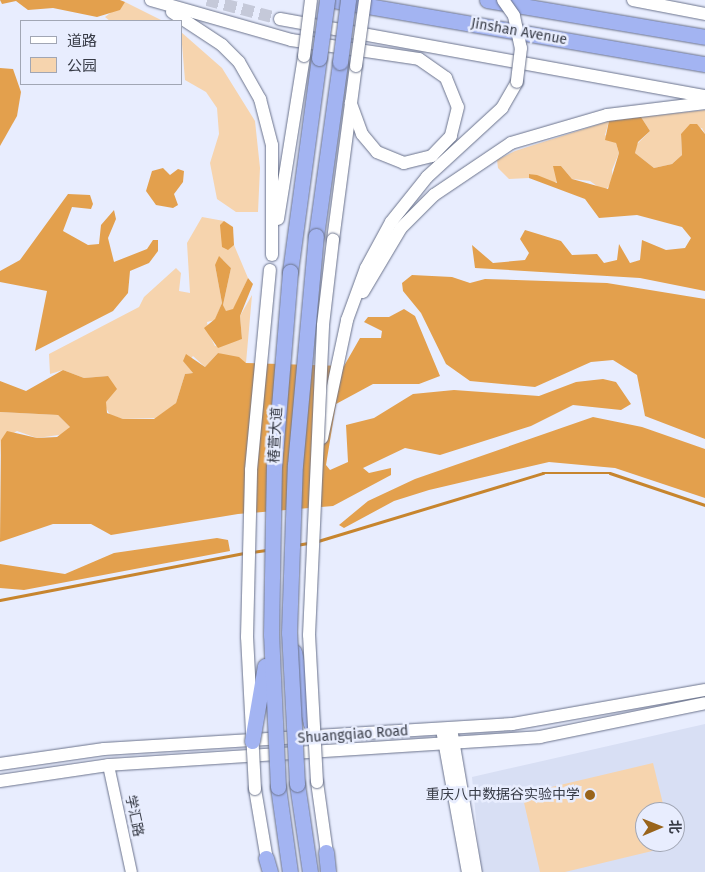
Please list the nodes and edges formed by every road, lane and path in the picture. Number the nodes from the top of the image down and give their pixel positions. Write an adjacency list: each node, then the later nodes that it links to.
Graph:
1 (148, 0): 19 (main road)
2 (152, 0): 16 (main road)
3 (311, 0): 19 (main road, bridge)
4 (327, 0): 22 (highway, 椿萱大道, bridge)
5 (333, 0): 14 (highway, Jinshan Avenue)
6 (348, 0): 21 (highway, 椿萱大道, bridge)
7 (365, 0): 16 (main road, bridge)
8 (487, 0): 13 (highway, Jinshan Avenue)
9 (503, 0): 18 (main road, bridge)
10 (633, 0): 11 (main road)
11 (705, 14)
12 (280, 19): 15 (main road)
13 (705, 37)
14 (705, 64)
15 (705, 96)
16 (351, 102): 20 (main road, bridge)
17 (705, 103): 18 (main road)
18 (396, 225): 20 (main road, bridge)
19 (272, 255): 27 (main road, bridge)
20 (313, 500): 26 (main road, bridge)
21 (289, 633): 26 (highway, bridge); 36 (highway, 椿萱大道, bridge)
22 (271, 635): 27 (highway, bridge); 35 (highway, 椿萱大道, bridge)
23 (705, 690): 25 (main road, Shuangqiao Road)
24 (705, 703): 28 (main road, Shuangqiao Road)
25 (446, 729): 28 (street); 29 (main road, Shuangqiao Road)
26 (314, 735): 32 (main road, bridge)
27 (252, 741): 33 (main road, bridge)
28 (449, 744): 30 (main road, Shuangqiao Road); 38 (street); 39 (street)
29 (0, 764)
30 (108, 765): 31 (main road, Shuangqiao Road); 34 (street, 学汇路)
31 (0, 781)
32 (326, 852): 37 (highway)
33 (268, 867)
34 (131, 872)
35 (290, 872)
36 (310, 872)
37 (329, 872)
38 (467, 872)
39 (476, 872)

